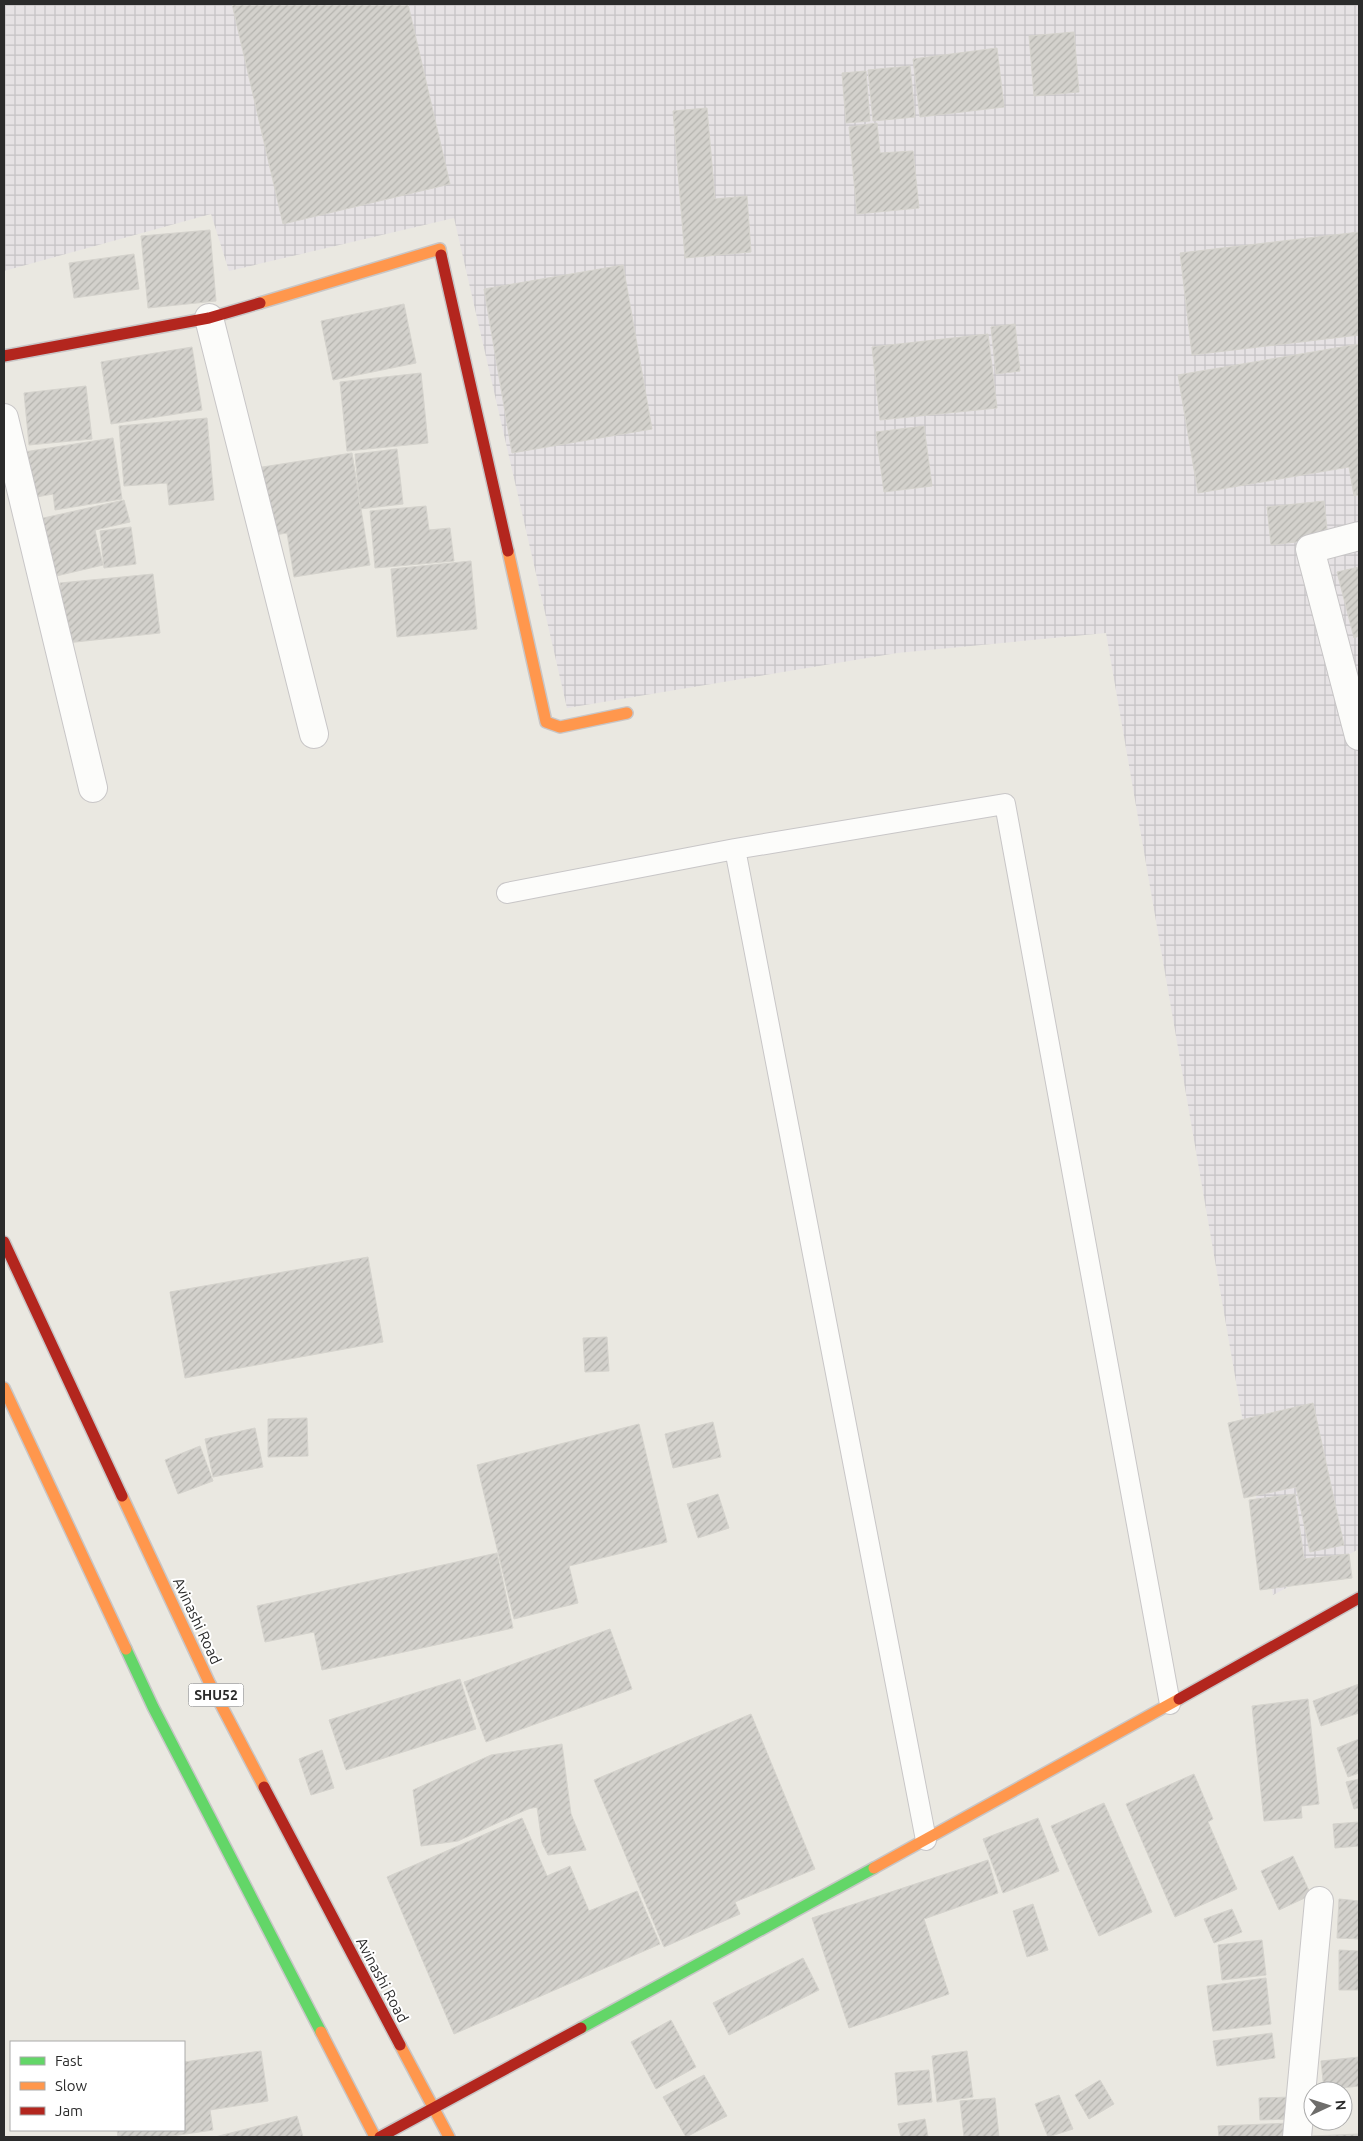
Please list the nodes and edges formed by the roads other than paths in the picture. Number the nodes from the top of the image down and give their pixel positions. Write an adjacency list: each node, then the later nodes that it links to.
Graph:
1 (209, 318): 2 (street); 6 (street); 7 (street)
2 (4, 356)
3 (4, 418): 9 (street)
4 (1359, 536): 5 (street)
5 (1350, 661): 8 (street)
6 (628, 713)
7 (314, 734)
8 (1359, 736)
9 (93, 788)
10 (735, 849): 11 (lane); 15 (lane); 16 (lane)
11 (507, 893)
12 (4, 1242): 18 (street, Avinashi Road / SHU52)
13 (4, 1388): 19 (street)
14 (1359, 1598): 15 (street)
15 (1170, 1704): 16 (street)
16 (926, 1840): 18 (street)
17 (1319, 1901): 22 (street)
18 (433, 2109): 20 (street); 21 (street, Avinashi Road / SHU52)
19 (375, 2137)
20 (380, 2137)
21 (449, 2137)
22 (1297, 2137)

